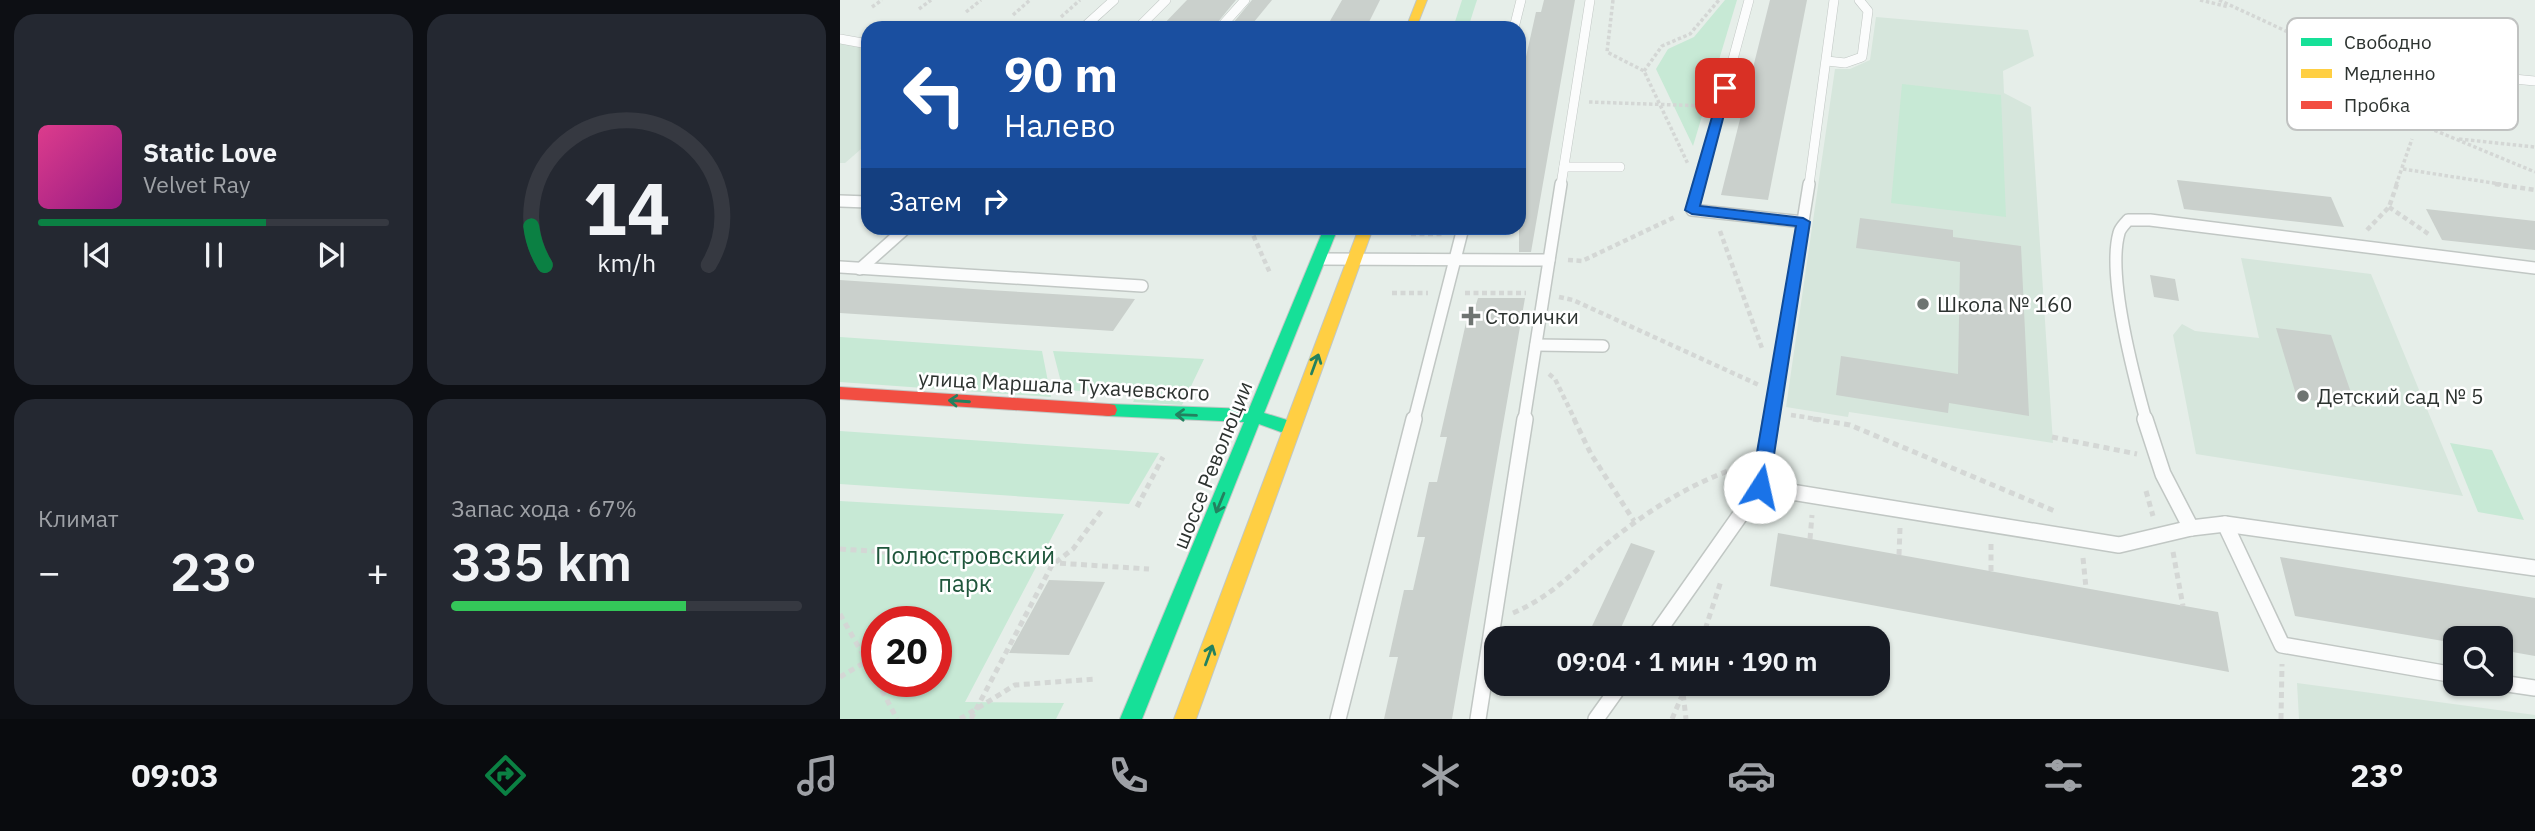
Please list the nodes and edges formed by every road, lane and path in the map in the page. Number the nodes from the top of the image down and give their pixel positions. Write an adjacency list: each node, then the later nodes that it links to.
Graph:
1 (882, 0): 19 (path)
2 (931, 0): 20 (path)
3 (981, 0): 22 (path)
4 (1030, 0): 23 (path)
5 (1080, 0): 24 (path)
6 (1112, 0): 25 (lane)
7 (1166, 0): 26 (lane)
8 (1245, 0): 27 (lane)
9 (1422, 0): 28 (main road)
10 (1521, 0): 29 (lane)
11 (1590, 0): 35 (lane)
12 (1614, 0): 34 (path)
13 (1719, 0): 34 (path)
14 (1749, 0): 37 (lane)
15 (1834, 0): 33 (lane)
16 (1858, 0): 33 (lane)
17 (2200, 0): 21 (path)
18 (2219, 0): 21 (path)
19 (872, 7)
20 (919, 9)
21 (2242, 10): 30 (path)
22 (966, 12)
23 (1013, 15)
24 (1061, 17)
25 (1090, 21)
26 (1145, 21)
27 (1226, 21)
28 (1414, 21)
29 (1516, 21)
30 (2287, 33)
31 (840, 39): 32 (lane)
32 (861, 43)
33 (1827, 61): 53 (lane)
34 (1644, 71): 36 (path)
35 (1574, 102): 36 (path); 42 (lane)
36 (1659, 102): 37 (path); 46 (path)
37 (1720, 107): 46 (lane)
38 (2414, 130): 44 (path)
39 (2433, 130): 40 (path)
40 (2454, 139): 41 (path); 45 (path)
41 (2535, 147)
42 (1563, 167): 43 (lane); 64 (lane)
43 (1620, 167)
44 (2403, 169): 47 (path); 50 (path)
45 (2535, 172)
46 (1698, 187): 51 (lane)
47 (2535, 190)
48 (840, 201): 49 (lane)
49 (861, 202)
50 (2389, 207): 59 (path); 60 (path)
51 (1692, 210): 52 (lane); 64 (path)
52 (1714, 212): 53 (lane); 76 (path)
53 (1803, 222): 76 (lane)
54 (898, 235): 67 (lane)
55 (1253, 235): 68 (path)
56 (1328, 235): 61 (main road, шоссе Революции)
57 (1363, 235): 62 (main road)
58 (1461, 235): 63 (lane)
59 (2361, 235)
60 (2434, 238)
61 (1318, 260): 62 (lane); 79 (main road, шоссе Революции)
62 (1354, 260): 63 (lane); 80 (main road, one-way to 62)
63 (1455, 260): 64 (lane); 71 (lane)
64 (1549, 260): 72 (lane)
65 (840, 267): 67 (lane)
66 (2535, 268): 84 (lane)
67 (860, 269): 69 (lane)
68 (1270, 273)
69 (1142, 286)
70 (1392, 293): 71 (path)
71 (1447, 293): 72 (path); 127 (lane)
72 (1544, 293): 73 (lane); 76 (path)
73 (1536, 345): 74 (lane); 75 (lane)
74 (1602, 346)
75 (1534, 361): 91 (path); 106 (lane)
76 (1776, 392): 78 (lane)
77 (840, 393): 79 (main road, улица Маршала Тухачевского, one-way to 77)
78 (1773, 412): 86 (lane); 90 (path)
79 (1255, 416): 80 (main road, улица Маршала Тухачевского); 83 (main road, шоссе Революции)
80 (1292, 429): 83 (main road); 126 (main road, one-way to 80)
81 (2052, 437): 84 (path)
82 (1221, 439): 83 (main road)
83 (1245, 440): 125 (main road, шоссе Революции, one-way to 125)
84 (2155, 454): 94 (lane)
85 (1163, 457): 88 (path)
86 (1764, 462): 87 (lane); 91 (path)
87 (1760, 487): 92 (lane); 107 (lane)
88 (1137, 507)
89 (1102, 510): 98 (path)
90 (2063, 515)
91 (1633, 521): 106 (path)
92 (1991, 524): 96 (lane); 101 (path)
93 (2225, 524): 94 (lane); 99 (lane); 109 (lane)
94 (2191, 528): 95 (lane)
95 (2162, 535): 96 (lane); 104 (path)
96 (2081, 538): 103 (path)
97 (840, 549): 98 (path)
98 (1052, 565): 100 (path); 121 (path)
99 (2535, 568)
100 (1149, 569)
101 (1992, 572)
102 (1722, 579): 108 (path)
103 (2086, 588)
104 (2183, 606)
105 (840, 614): 110 (path)
106 (1492, 621): 128 (lane)
107 (1662, 626)
108 (1706, 626)
109 (2282, 645): 112 (lane); 132 (path)
110 (861, 650)
111 (861, 664): 113 (path)
112 (2443, 673)
113 (840, 677)
114 (1096, 679): 121 (path)
115 (2513, 684): 116 (lane)
116 (2535, 688)
117 (1612, 696): 129 (lane)
118 (1683, 696): 130 (path)
119 (1684, 696): 131 (path)
120 (886, 697): 122 (path)
121 (975, 712): 123 (path); 124 (path)
122 (897, 719)
123 (960, 719)
124 (971, 719)
125 (1131, 719)
126 (1185, 719)
127 (1338, 719)
128 (1478, 719)
129 (1596, 719)
130 (1672, 719)
131 (1686, 719)
132 (2281, 719)

